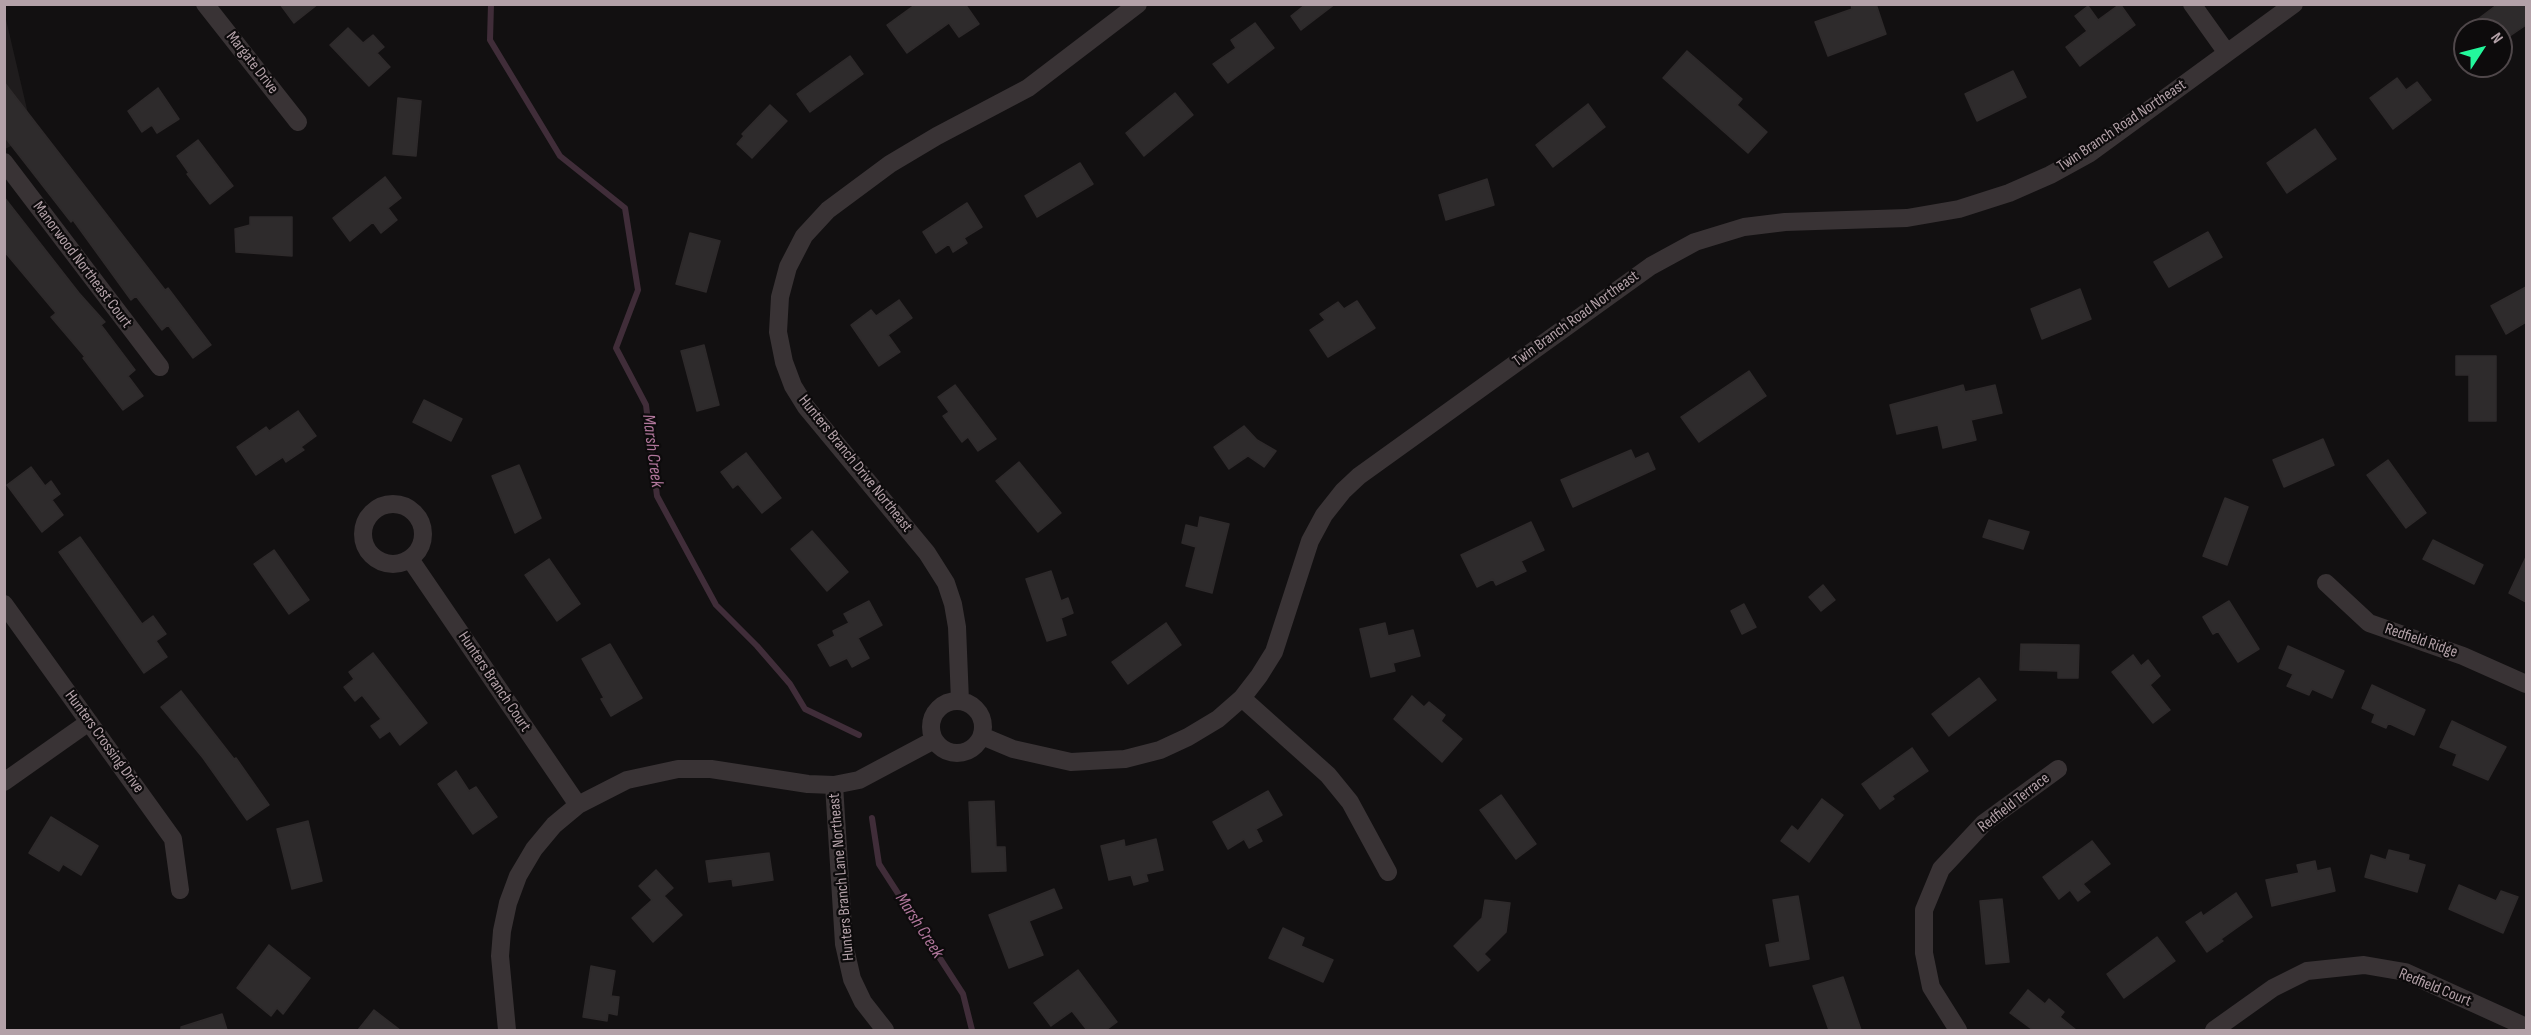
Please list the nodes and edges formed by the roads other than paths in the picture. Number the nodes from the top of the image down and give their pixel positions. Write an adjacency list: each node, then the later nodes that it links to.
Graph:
1 (205, 4): 6 (street, Margate Drive)
2 (1138, 4): 14 (street, Hunters Branch Drive Northeast)
3 (2192, 4): 5 (street)
4 (2294, 4): 5 (street, Twin Branch Road Northeast)
5 (2227, 53): 13 (street, Twin Branch Road Northeast)
6 (298, 122)
7 (4, 162): 8 (street, Manorwood Northeast Court)
8 (160, 367)
9 (410, 559): 21 (street, Hunters Branch Court)
10 (2326, 583): 12 (street, Redfield Ridge)
11 (4, 604): 15 (street, Hunters Crossing Drive)
12 (2526, 684)
13 (1242, 698): 16 (street, Twin Branch Road Northeast); 22 (street)
14 (960, 701): 16 (street); 17 (street)
15 (89, 722): 19 (street); 23 (street, Hunters Crossing Drive)
16 (982, 736): 17 (street)
17 (934, 740): 20 (street)
18 (2058, 769): 27 (street, Redfield Terrace)
19 (4, 782)
20 (834, 785): 21 (street); 26 (street, Hunters Branch Lane Northeast)
21 (578, 805): 25 (street)
22 (1388, 872)
23 (180, 890)
24 (2526, 1027): 28 (street, Redfield Court)
25 (507, 1030)
26 (885, 1030)
27 (1958, 1030)
28 (2214, 1030)

